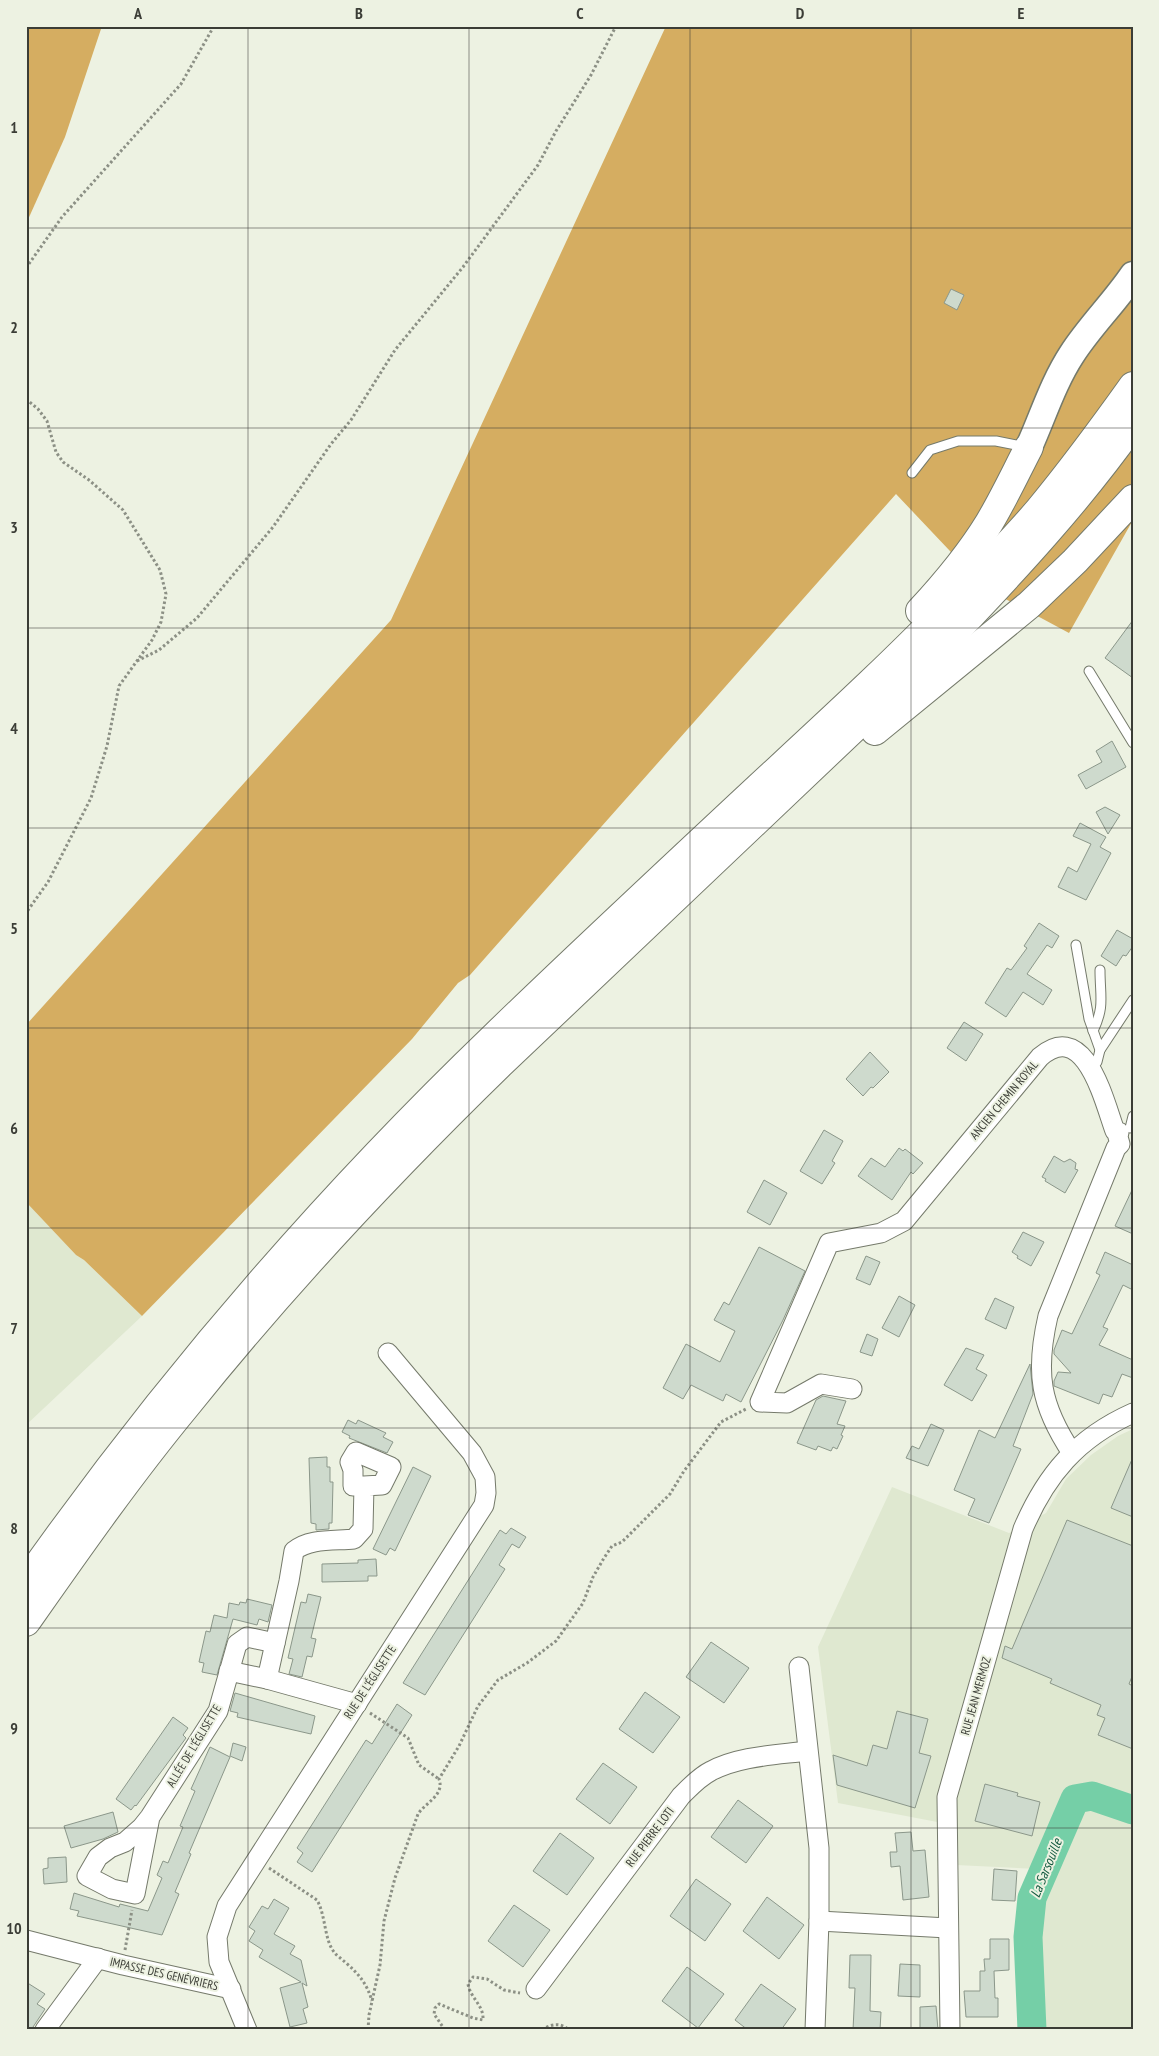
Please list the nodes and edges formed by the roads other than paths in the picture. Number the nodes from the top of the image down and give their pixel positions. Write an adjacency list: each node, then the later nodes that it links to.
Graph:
1 (1133, 276): 4 (main road)
2 (1133, 386): 9 (highway)
3 (1133, 424): 9 (highway)
4 (1029, 447): 5 (lane); 9 (highway)
5 (912, 472)
6 (1133, 499): 9 (highway)
7 (1089, 671): 8 (lane)
8 (1133, 743)
9 (711, 848): 22 (highway); 23 (highway)
10 (1076, 945): 13 (lane)
11 (1100, 970): 13 (lane)
12 (1133, 1000): 14 (lane)
13 (1093, 1031): 14 (lane)
14 (1100, 1050): 15 (lane)
15 (1090, 1067): 16 (street, ANCIEN CHEMIN ROYAL); 18 (street, ANCIEN CHEMIN ROYAL)
16 (1128, 1132): 20 (street, ANCIEN CHEMIN ROYAL)
17 (388, 1353): 28 (street, RUE DE L'ÉGLISETTE)
18 (852, 1389)
19 (1133, 1413): 20 (street, RUE JEAN MERMOZ)
20 (1072, 1453): 32 (street, RUE JEAN MERMOZ)
21 (364, 1486): 24 (street)
22 (26, 1582)
23 (26, 1622)
24 (275, 1643): 26 (street, ALLÉE DE L'ÉGLISETTE); 27 (street)
25 (799, 1667): 29 (street)
26 (229, 1671): 27 (street); 30 (street, ALLÉE DE L'ÉGLISETTE)
27 (267, 1679): 28 (street)
28 (357, 1704): 35 (street, RUE DE L'ÉGLISETTE)
29 (807, 1751): 31 (street); 36 (street, RUE PIERRE LOTI)
30 (150, 1817): 30 (street, ALLÉE DE L'ÉGLISETTE)
31 (819, 1922): 32 (street); 39 (street)
32 (948, 1928): 40 (street, RUE JEAN MERMOZ)
33 (26, 1940): 34 (street, IMPASSE DES GENÉVRIERS)
34 (98, 1958): 35 (street, IMPASSE DES GENÉVRIERS); 37 (street, IMPASSE DES GENÉVRIERS)
35 (231, 1989): 38 (street, RUE DE L'ÉGLISETTE)
36 (536, 1989)
37 (45, 2030)
38 (247, 2030)
39 (815, 2030)
40 (950, 2030)

